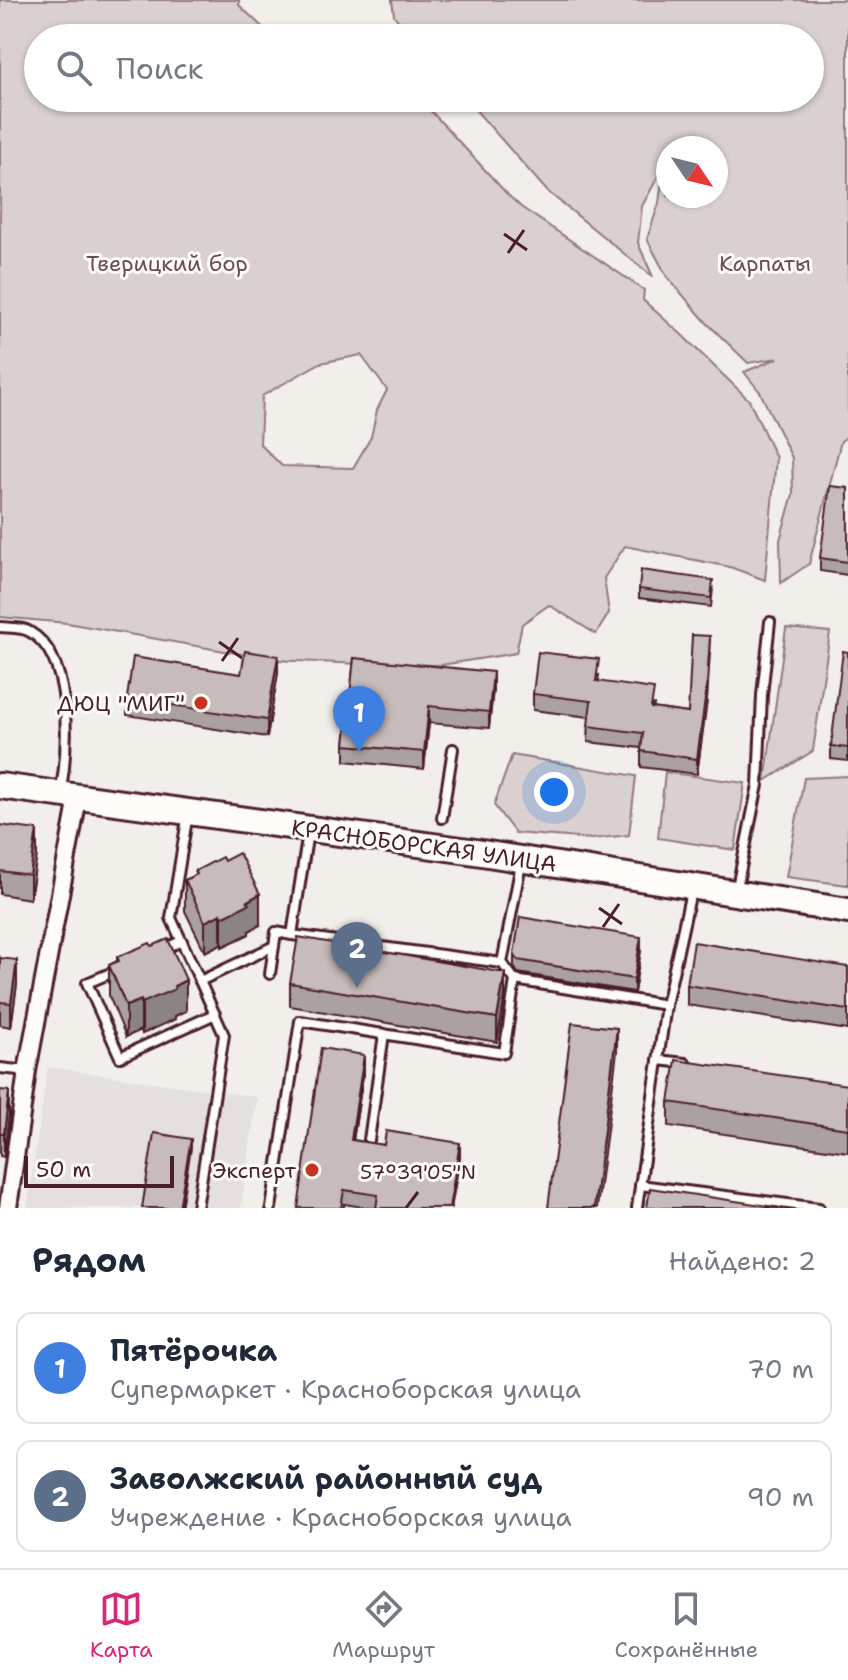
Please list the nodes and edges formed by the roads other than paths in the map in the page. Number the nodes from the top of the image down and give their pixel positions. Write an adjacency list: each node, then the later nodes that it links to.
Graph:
1 (770, 622): 12 (lane)
2 (0, 627): 4 (lane)
3 (453, 749): 8 (lane)
4 (0, 779)
5 (0, 786): 6 (street, КРАСНОБОРСКАЯ УЛИЦА)
6 (78, 798): 7 (street, КРАСНОБОРСКАЯ УЛИЦА); 29 (street)
7 (188, 813): 9 (street, КРАСНОБОРСКАЯ УЛИЦА); 15 (lane)
8 (442, 818)
9 (308, 829): 10 (street, КРАСНОБОРСКАЯ УЛИЦА); 14 (lane)
10 (521, 859): 11 (street, КРАСНОБОРСКАЯ УЛИЦА); 18 (lane)
11 (692, 886): 12 (street, КРАСНОБОРСКАЯ УЛИЦА); 23 (lane)
12 (736, 893): 13 (street, КРАСНОБОРСКАЯ УЛИЦА)
13 (848, 911)
14 (292, 935): 16 (lane); 18 (lane)
15 (182, 941): 17 (lane); 22 (lane)
16 (274, 946): 20 (lane); 22 (lane)
17 (155, 953)
18 (502, 963): 21 (lane)
19 (128, 965): 24 (lane)
20 (270, 974)
21 (515, 980): 23 (lane); 25 (lane)
22 (200, 981): 24 (lane)
23 (666, 1005): 26 (lane)
24 (215, 1014): 33 (lane)
25 (384, 1034): 30 (lane); 34 (lane)
26 (658, 1060): 27 (lane); 31 (lane)
27 (702, 1066)
28 (0, 1068): 29 (lane)
29 (27, 1071): 32 (street)
30 (369, 1140)
31 (640, 1185): 35 (lane); 36 (lane)
32 (8, 1208)
33 (197, 1208)
34 (271, 1208)
35 (637, 1208)
36 (819, 1208)

